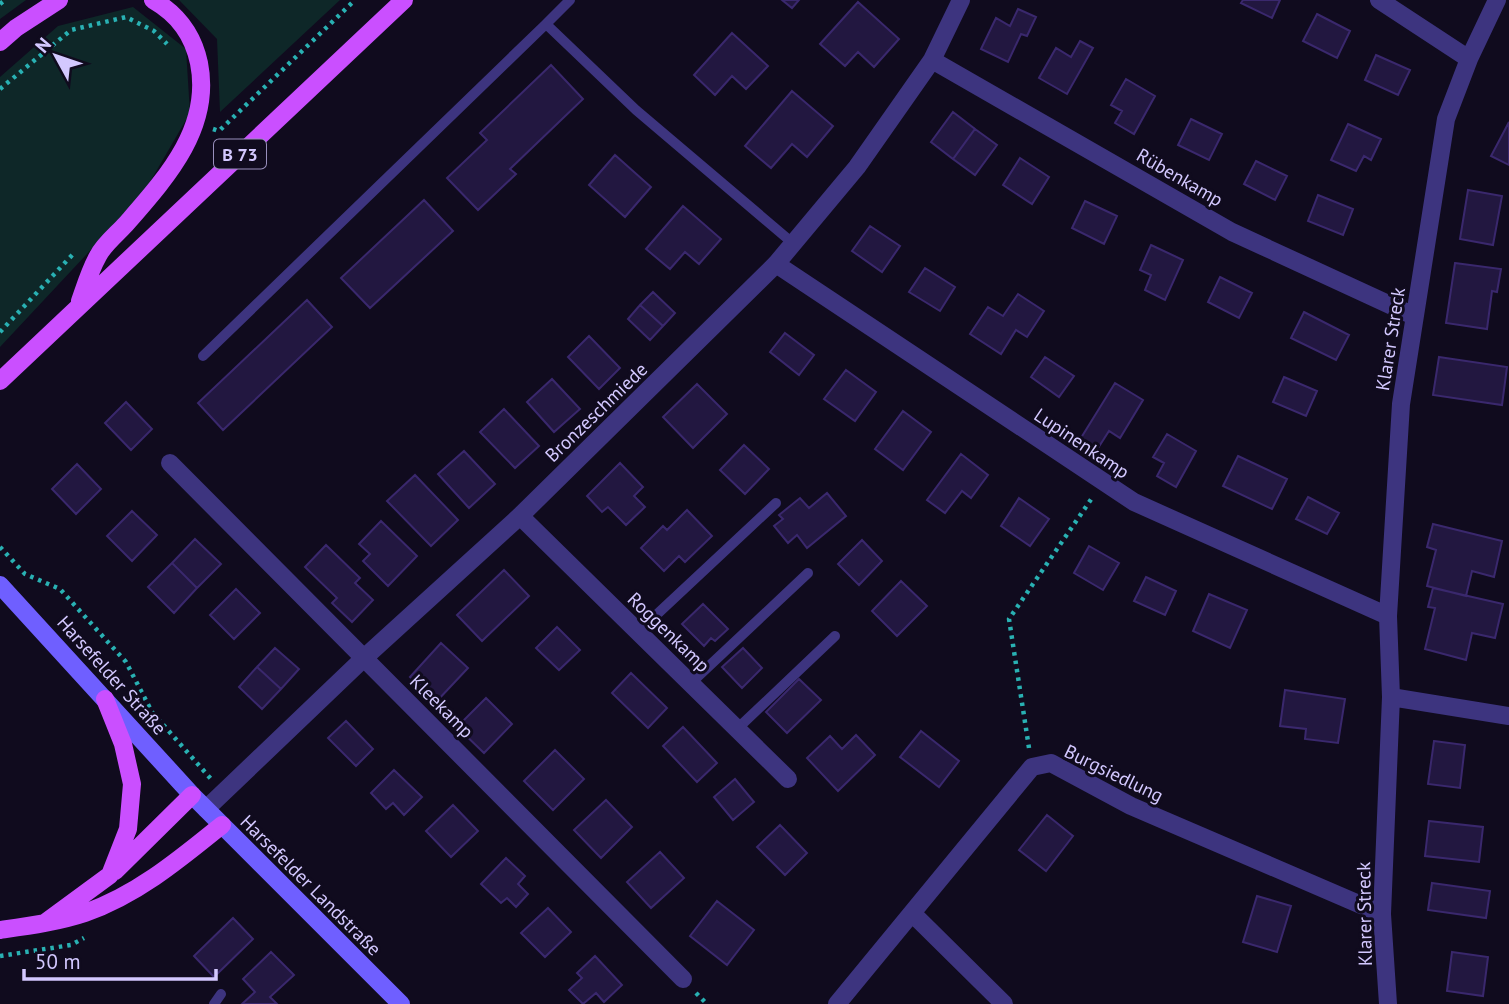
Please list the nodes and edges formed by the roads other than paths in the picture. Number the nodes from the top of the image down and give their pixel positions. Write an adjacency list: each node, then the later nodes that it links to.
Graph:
1 (59, 0): 9 (main road)
2 (153, 0): 14 (main road)
3 (404, 0): 14 (main road, B 73)
4 (570, 0): 8 (lane)
5 (961, 0): 11 (street, Bronzeschmiede)
6 (1379, 0): 10 (street)
7 (1497, 0): 10 (street, Klarer Streck)
8 (546, 24): 12 (lane); 16 (lane)
9 (0, 42)
10 (1469, 59): 15 (street, Klarer Streck)
11 (932, 60): 12 (street, Bronzeschmiede); 15 (street, Rübenkamp)
12 (795, 245): 13 (street, Bronzeschmiede)
13 (776, 264): 20 (street, Bronzeschmiede); 23 (street, Lupinenkamp)
14 (77, 309): 17 (main road, B 73)
15 (1414, 316): 23 (street, Klarer Streck)
16 (203, 356)
17 (0, 381)
18 (170, 463): 26 (street, Kleekamp)
19 (776, 503): 24 (lane)
20 (520, 516): 24 (street, Roggenkamp); 26 (street, Bronzeschmiede)
21 (808, 573): 27 (lane)
22 (0, 585): 29 (main road, Harsefelder Straße)
23 (1388, 616): 28 (street, Klarer Streck)
24 (638, 632): 27 (street, Roggenkamp)
25 (835, 636): 31 (lane)
26 (364, 657): 34 (street, Bronzeschmiede); 41 (street, Kleekamp)
27 (691, 683): 31 (street, Roggenkamp)
28 (1391, 697): 30 (street); 38 (street, Klarer Streck)
29 (105, 699): 33 (main road, Harsefelder Straße); 36 (main road)
30 (1509, 716)
31 (737, 729): 32 (street, Roggenkamp)
32 (788, 779)
33 (192, 795): 34 (main road, Harsefelder Landstraße); 36 (main road)
34 (206, 809): 35 (main road, Harsefelder Landstraße)
35 (222, 825): 39 (main road); 42 (main road, Harsefelder Landstraße)
36 (110, 875): 39 (main road)
37 (912, 913): 38 (street, Burgsiedlung); 43 (street); 44 (street)
38 (1382, 914): 45 (street, Klarer Streck)
39 (46, 922): 40 (main road)
40 (0, 930)
41 (683, 979)
42 (401, 1004)
43 (837, 1004)
44 (1004, 1004)
45 (1388, 1004)

